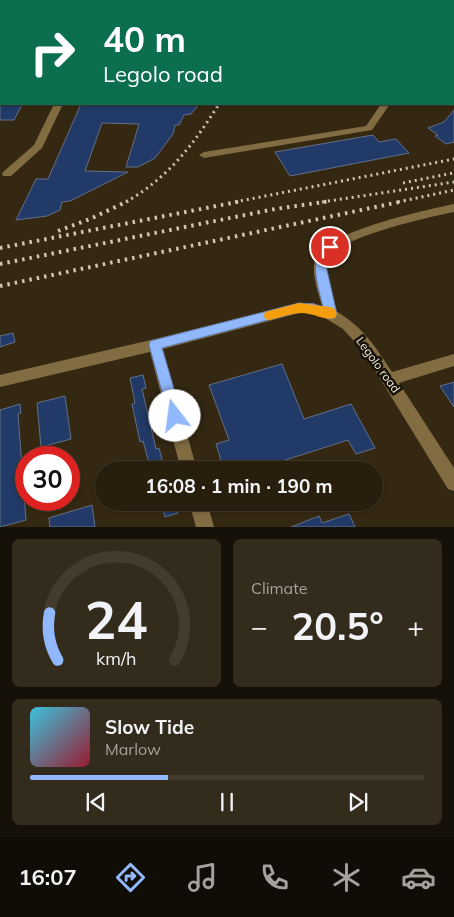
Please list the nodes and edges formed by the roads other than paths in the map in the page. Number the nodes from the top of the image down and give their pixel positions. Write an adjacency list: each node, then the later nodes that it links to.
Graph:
1 (58, 105): 4 (street)
2 (384, 105): 3 (street)
3 (204, 155)
4 (7, 174)
5 (454, 208): 6 (street)
6 (330, 314): 7 (street, Legolo road); 9 (street, Legolo road)
7 (155, 345): 10 (street, Legolo road); 11 (street)
8 (454, 360): 9 (street)
9 (389, 379): 12 (street, Legolo road)
10 (0, 381)
11 (187, 461)
12 (454, 483)
13 (201, 511): 14 (street)
14 (205, 527)

